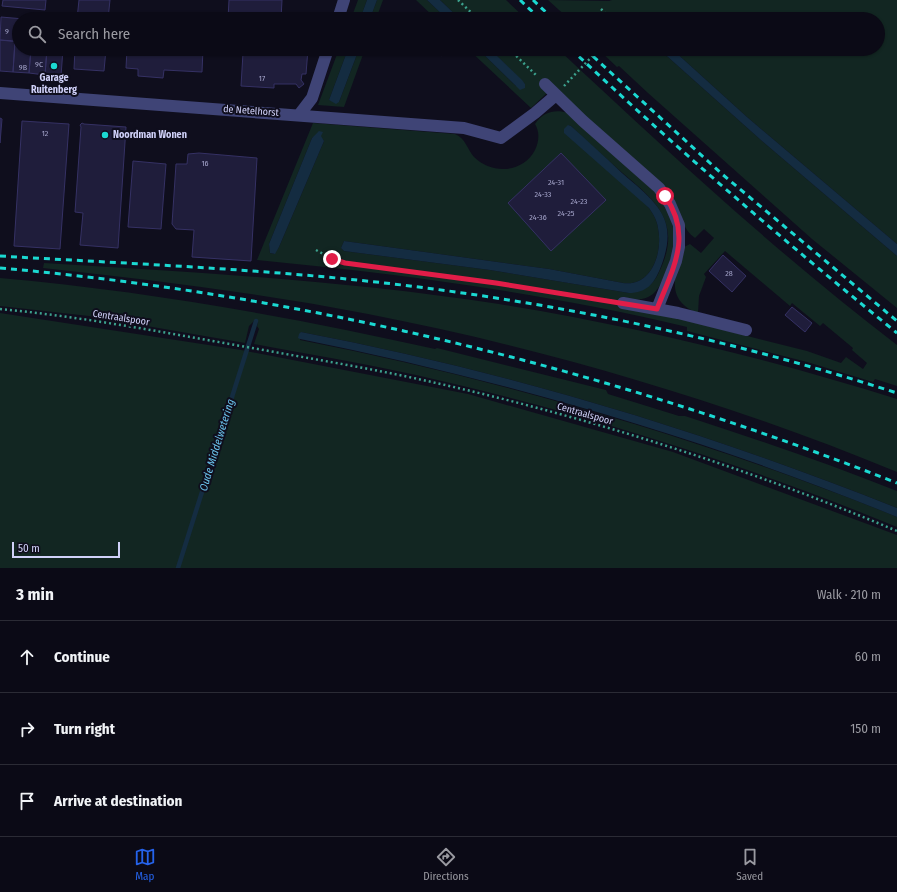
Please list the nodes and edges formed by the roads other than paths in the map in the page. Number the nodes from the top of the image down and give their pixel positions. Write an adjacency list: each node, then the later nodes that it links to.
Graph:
1 (344, 0): 2 (street)
2 (340, 12)
3 (326, 56): 7 (street)
4 (545, 84): 6 (street)
5 (0, 94): 7 (street, de Netelhorst)
6 (556, 95): 7 (street, de Netelhorst); 9 (street)
7 (299, 115)
8 (623, 303): 9 (street)
9 (657, 309): 10 (street)
10 (746, 330)

